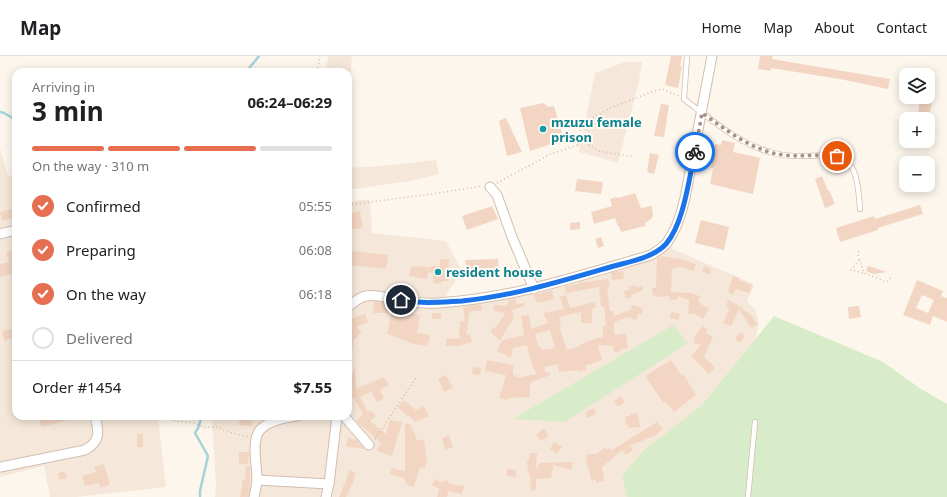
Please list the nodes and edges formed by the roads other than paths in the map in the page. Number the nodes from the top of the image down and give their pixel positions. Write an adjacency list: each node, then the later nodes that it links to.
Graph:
1 (687, 56): 3 (lane)
2 (712, 56): 3 (street)
3 (702, 113): 5 (lane); 8 (street)
4 (490, 187): 8 (street)
5 (860, 209)
6 (12, 231): 7 (street)
7 (0, 234)
8 (534, 289): 9 (street)
9 (352, 304)
10 (96, 420): 16 (street)
11 (278, 420): 17 (street)
12 (337, 420): 18 (street)
13 (347, 420): 15 (street)
14 (755, 422): 21 (lane)
15 (368, 445)
16 (0, 467)
17 (257, 480): 18 (street); 19 (street)
18 (329, 484): 20 (street)
19 (254, 497)
20 (326, 497)
21 (748, 497)

